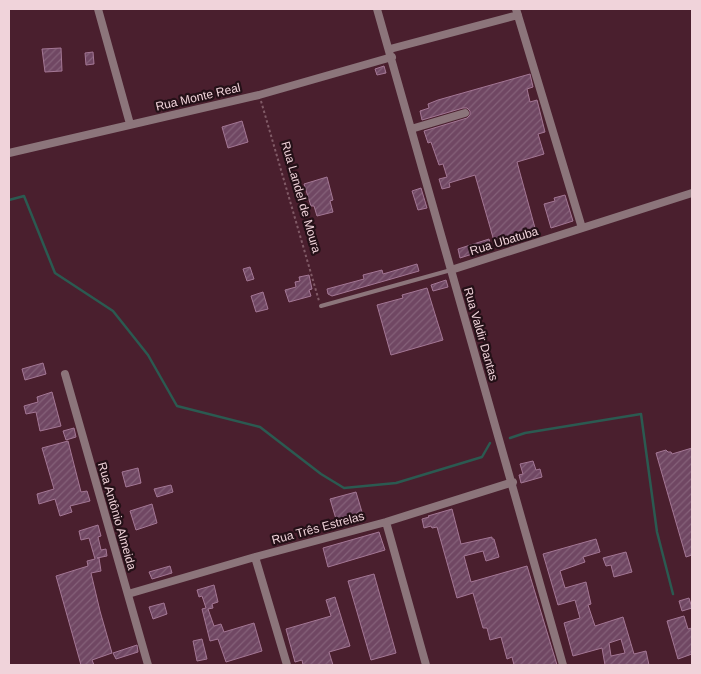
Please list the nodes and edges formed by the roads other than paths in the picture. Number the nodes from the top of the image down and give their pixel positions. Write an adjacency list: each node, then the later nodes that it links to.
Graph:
1 (98, 9): 6 (street)
2 (377, 9): 4 (street, Rua Valdir Dantas)
3 (517, 12): 4 (street, Rua Monte Real); 10 (street)
4 (390, 53): 6 (street, Rua Monte Real); 7 (street, Rua Valdir Dantas)
5 (465, 113): 7 (street)
6 (130, 124): 8 (street, Rua Monte Real)
7 (411, 128): 11 (street, Rua Valdir Dantas)
8 (9, 153)
9 (692, 194): 10 (street, Rua Ubatuba)
10 (582, 228): 11 (street, Rua Ubatuba)
11 (451, 270): 12 (lane, Rua Ubatuba); 14 (street, Rua Valdir Dantas)
12 (321, 306)
13 (65, 374): 17 (street, Rua Antônio Almeida)
14 (513, 482): 15 (street, Rua Três Estrelas); 21 (street, Rua Valdir Dantas)
15 (386, 522): 16 (street, Rua Três Estrelas); 20 (street)
16 (255, 557): 17 (street, Rua Três Estrelas); 19 (street)
17 (128, 594): 18 (street, Rua Antônio Almeida)
18 (148, 665)
19 (286, 665)
20 (426, 665)
21 (563, 665)

